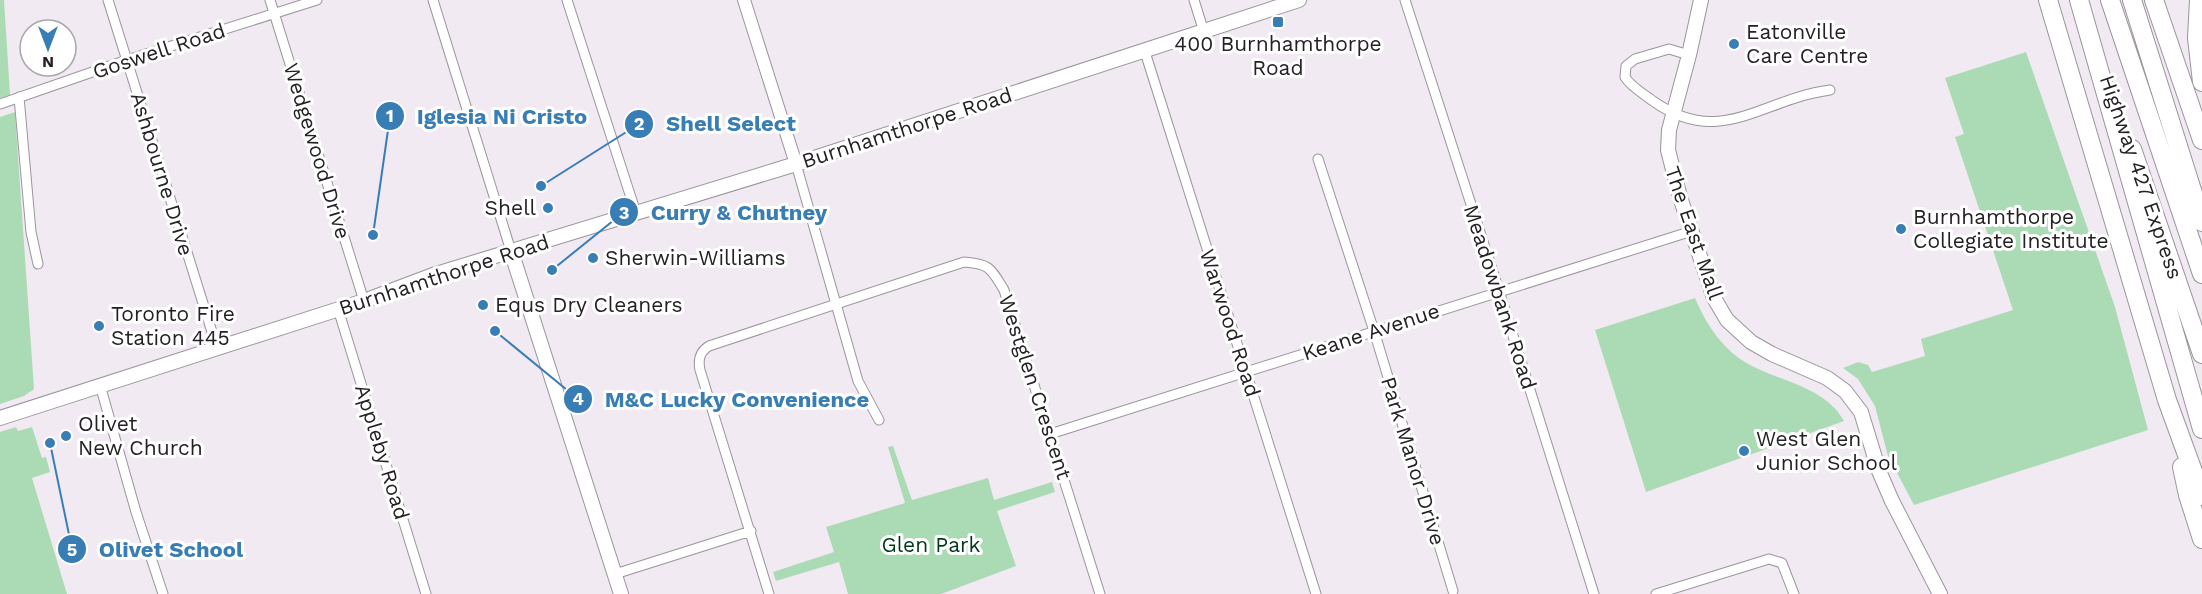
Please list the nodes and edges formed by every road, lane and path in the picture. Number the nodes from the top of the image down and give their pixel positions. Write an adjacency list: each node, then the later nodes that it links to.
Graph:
1 (108, 0): 22 (street, Ashbourne Drive)
2 (270, 0): 18 (street, Wedgewood Drive)
3 (318, 0): 18 (street, Goswell Road)
4 (433, 0): 35 (street)
5 (567, 0): 32 (street)
6 (744, 0): 30 (street)
7 (1194, 0): 19 (street)
8 (1299, 0): 19 (main road, Burnhamthorpe Road)
9 (1405, 0): 38 (street, Meadowbank Road)
10 (1701, 0): 21 (main road, The East Mall)
11 (2038, 0): 31 (highway)
12 (2048, 0): 31 (highway)
13 (2079, 0): 44 (highway, Highway 427 Express); 50 (highway)
14 (2110, 0): 37 (highway, Highway 427 Express)
15 (2132, 0): 33 (highway)
16 (2154, 0): 28 (highway)
17 (2199, 0): 23 (highway)
18 (274, 14): 22 (street, Goswell Road); 39 (street, Wedgewood Drive)
19 (1204, 32): 20 (main road, Burnhamthorpe Road)
20 (1145, 52): 30 (main road, Burnhamthorpe Road); 45 (street, Warwood Road)
21 (1689, 55): 27 (main road, The East Mall); 27 (street)
22 (127, 60): 25 (street, Goswell Road); 43 (street, Ashbourne Drive)
23 (2202, 82)
24 (1830, 90): 27 (street)
25 (19, 97): 26 (street, Goswell Road); 36 (street)
26 (0, 104)
27 (1673, 114): 34 (main road, The East Mall)
28 (2202, 140)
29 (1318, 159): 42 (street, Park Manor Drive)
30 (796, 164): 32 (main road, Burnhamthorpe Road); 40 (street)
31 (2097, 169): 47 (highway)
32 (636, 213): 35 (main road, Burnhamthorpe Road)
33 (2202, 222)
34 (1692, 231): 38 (street, Keane Avenue); 66 (main road, The East Mall)
35 (512, 251): 39 (main road, Burnhamthorpe Road); 55 (main road)
36 (38, 264)
37 (2202, 274)
38 (1499, 291): 42 (street, Keane Avenue); 63 (street, Meadowbank Road)
39 (364, 301): 41 (main road, Burnhamthorpe Road)
40 (837, 303): 49 (street); 51 (street, Westglen Crescent); 53 (street, Westglen Crescent)
41 (338, 309): 43 (main road, Burnhamthorpe Road); 58 (street, Appleby Road)
42 (1374, 331): 45 (street, Keane Avenue); 56 (street, Park Manor Drive)
43 (217, 348): 46 (main road, Burnhamthorpe Road)
44 (2202, 354)
45 (1246, 372): 51 (street, Keane Avenue); 62 (street, Warwood Road)
46 (100, 386): 48 (main road, Burnhamthorpe Road); 57 (street)
47 (2167, 400): 52 (highway); 54 (highway)
48 (0, 418)
49 (879, 420)
50 (2202, 429)
51 (1050, 434): 61 (street, Westglen Crescent)
52 (2202, 496)
53 (751, 531): 55 (street); 60 (street)
54 (2202, 539)
55 (615, 574): 59 (main road)
56 (1453, 591)
57 (163, 594)
58 (426, 594)
59 (621, 594)
60 (769, 594)
61 (1100, 594)
62 (1316, 594)
63 (1594, 594)
64 (1656, 594): 65 (street)
65 (1794, 594)
66 (1940, 594)

